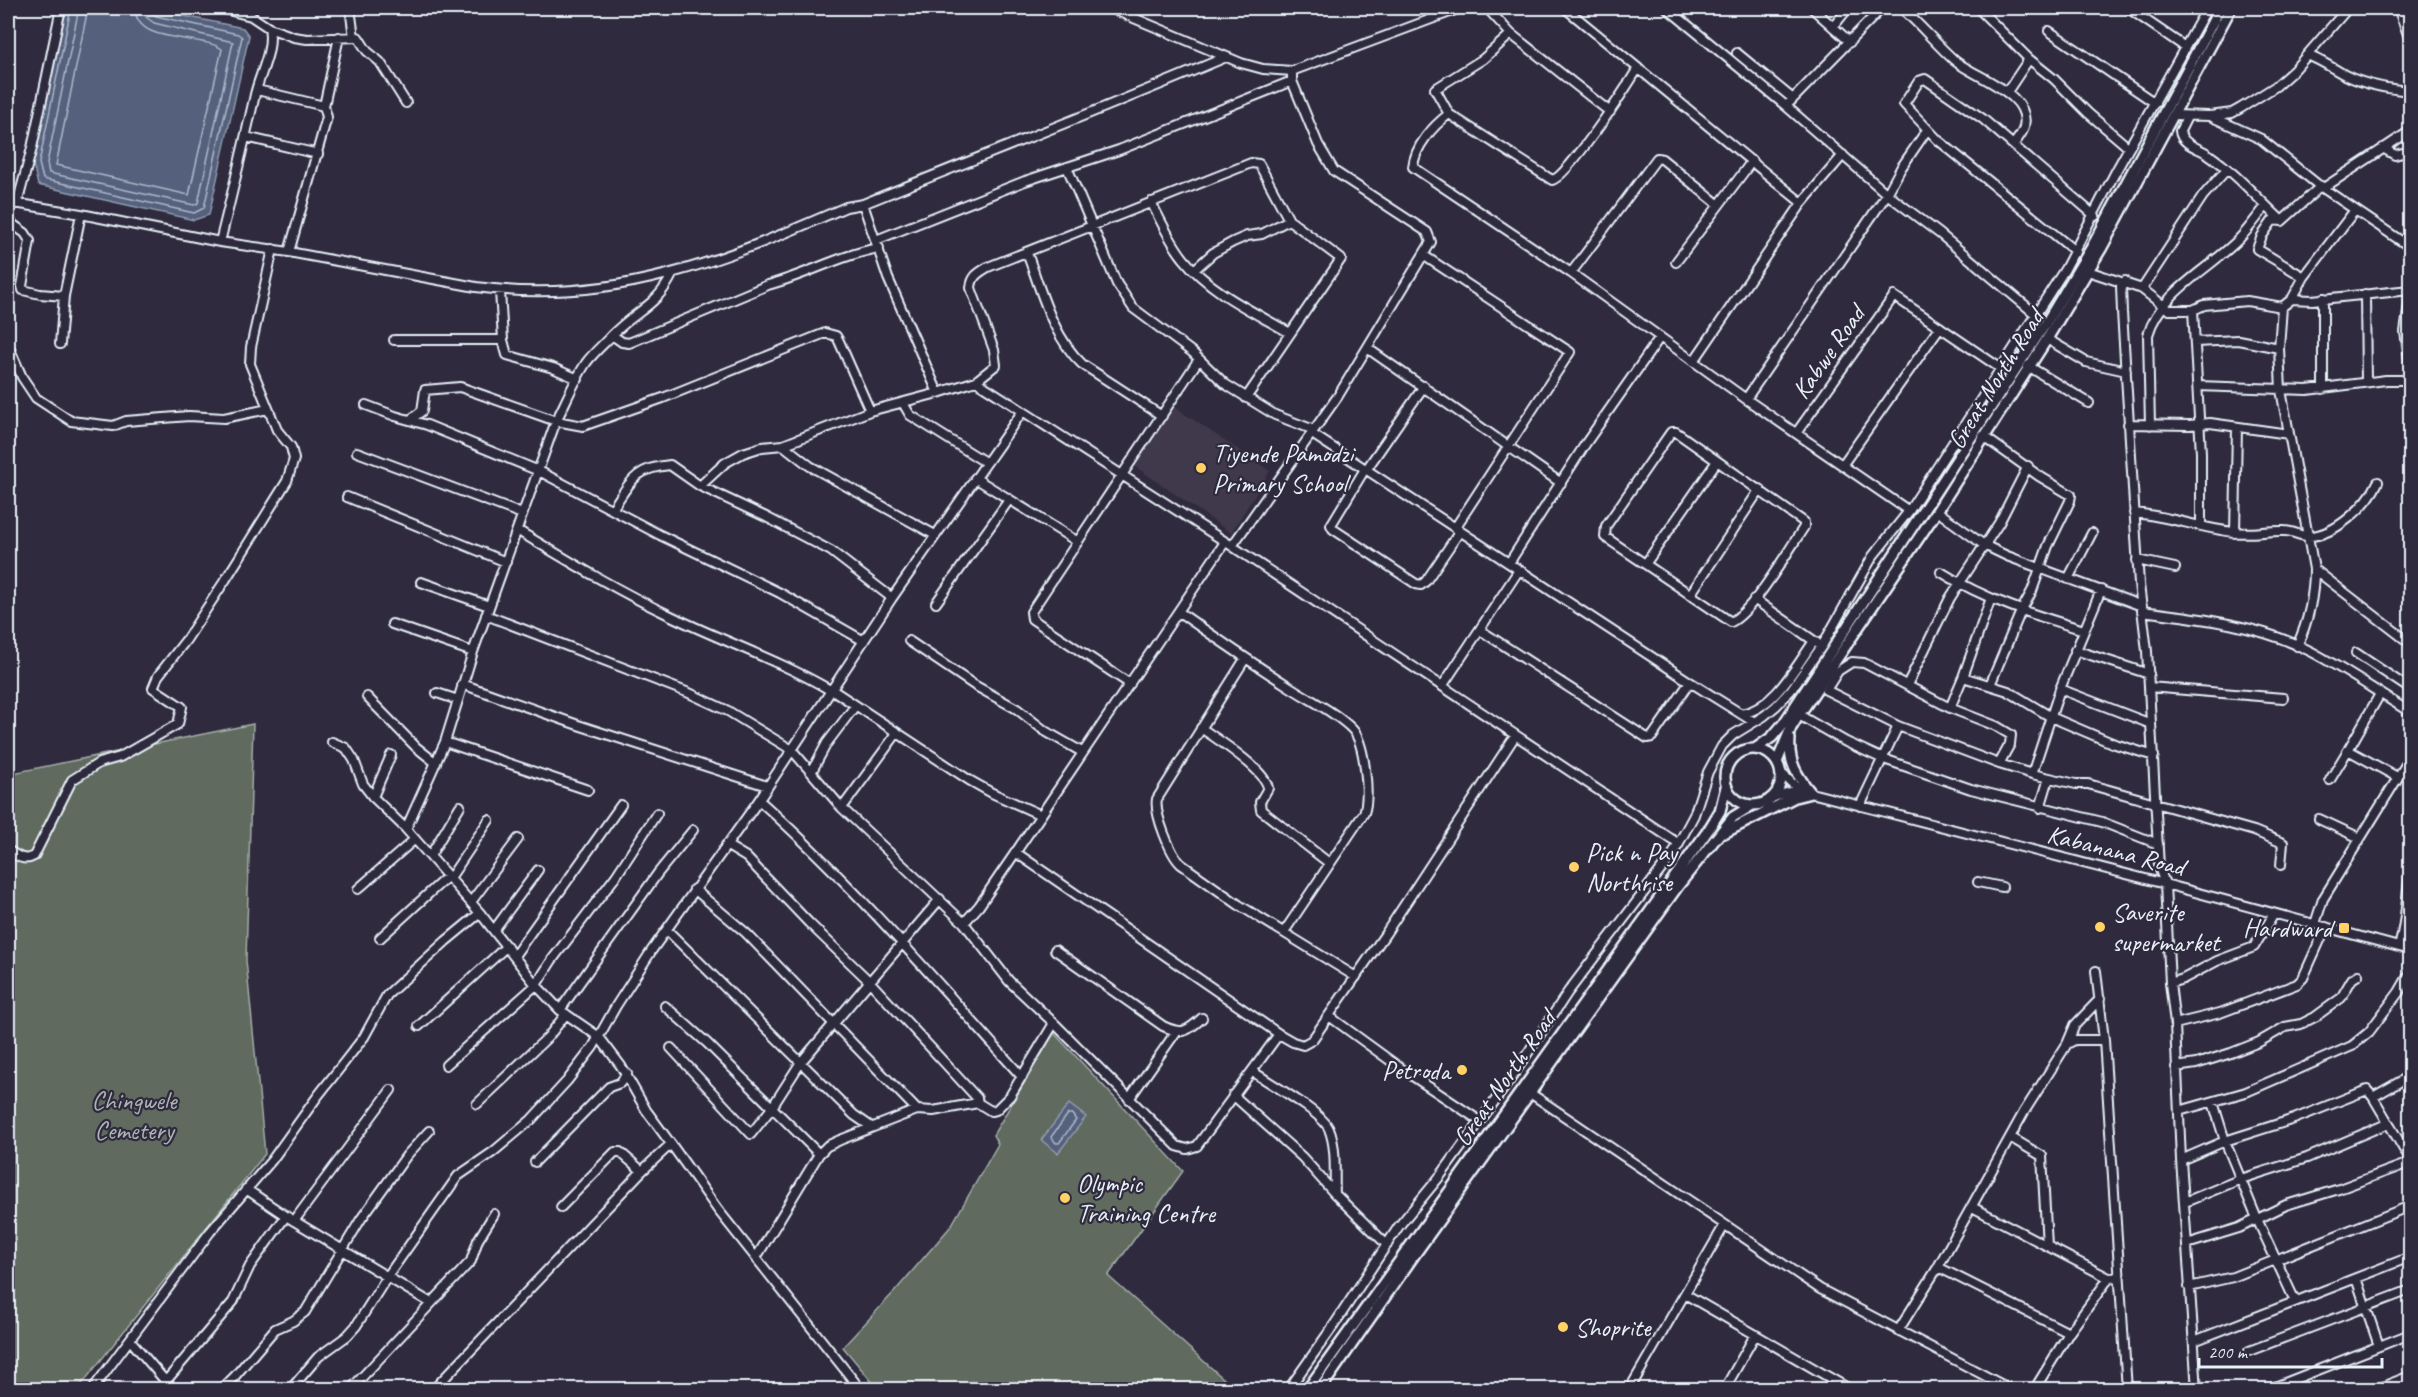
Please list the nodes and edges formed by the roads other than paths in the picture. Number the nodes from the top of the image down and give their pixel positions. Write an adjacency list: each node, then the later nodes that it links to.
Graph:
1 (61, 8): 72 (street)
2 (220, 8): 21 (street)
3 (255, 8): 21 (street)
4 (350, 8): 28 (street)
5 (1110, 8): 35 (street)
6 (1461, 8): 39 (street)
7 (1487, 8): 26 (street)
8 (1565, 8): 38 (street)
9 (1667, 8): 40 (street)
10 (1812, 8): 22 (street)
11 (1848, 8): 22 (street)
12 (1882, 8): 31 (street)
13 (1901, 8): 44 (street)
14 (1978, 8): 36 (street)
15 (2128, 8): 32 (street)
16 (2207, 8): 32 (street)
17 (2220, 8): 110 (main road, Great North Road)
18 (2231, 8): 52 (main road, Great North Road)
19 (2348, 8): 34 (street)
20 (2398, 8): 29 (street)
21 (251, 16): 23 (street)
22 (1833, 27): 31 (street)
23 (269, 28): 27 (street); 42 (street)
24 (8, 29): 30 (street)
25 (2049, 31): 47 (street)
26 (1511, 34): 50 (street); 51 (street)
27 (339, 37): 28 (street); 48 (street)
28 (354, 37): 46 (street)
29 (2410, 40)
30 (8, 41)
31 (1850, 42): 45 (street)
32 (2185, 47): 47 (street)
33 (1737, 52): 37 (street)
34 (2307, 55): 43 (street); 53 (street)
35 (1226, 57): 39 (street); 73 (street)
36 (2030, 59): 44 (street); 59 (street)
37 (1752, 64): 40 (street); 45 (street)
38 (1638, 68): 50 (street); 64 (street)
39 (1292, 71): 41 (street)
40 (1746, 73): 49 (street)
41 (1292, 81): 65 (street); 90 (street)
42 (257, 90): 48 (street); 57 (street)
43 (2410, 91)
44 (2007, 92): 58 (street)
45 (1793, 99): 49 (street)
46 (406, 103)
47 (2155, 103): 59 (street)
48 (324, 106): 62 (street)
49 (1786, 106): 63 (street)
50 (1610, 112): 51 (street)
51 (1449, 114): 95 (street)
52 (2173, 115): 54 (street); 93 (main road, Great North Road)
53 (2210, 116): 54 (street); 67 (street)
54 (2187, 117): 66 (street)
55 (1927, 130): 58 (street); 68 (street); 88 (street)
56 (2410, 131): 60 (street)
57 (246, 137): 62 (street); 83 (street)
58 (2013, 145): 78 (street)
59 (2129, 148): 78 (street)
60 (2383, 148): 61 (street); 67 (street)
61 (2410, 151)
62 (318, 154): 87 (street)
63 (1843, 154): 68 (street); 71 (street)
64 (1752, 161): 71 (street); 74 (street)
65 (1067, 167): 82 (street); 84 (street)
66 (2228, 169): 75 (street); 98 (street)
67 (2323, 187): 76 (street); 81 (street)
68 (1887, 194): 109 (street); 139 (street)
69 (8, 202): 72 (street)
70 (1151, 202): 80 (street); 82 (street); 92 (street)
71 (1802, 203): 124 (street)
72 (17, 204): 77 (street)
73 (863, 204): 84 (street); 94 (street)
74 (1719, 205): 91 (street); 95 (street)
75 (2266, 206): 81 (street); 106 (street)
76 (2355, 210): 85 (street); 96 (street)
77 (81, 214): 83 (street); 102 (street)
78 (2095, 216): 88 (street)
79 (8, 220): 102 (street)
80 (1289, 220): 92 (street); 112 (street)
81 (2282, 220): 96 (street)
82 (1092, 226): 89 (street); 123 (street)
83 (220, 242): 86 (street)
84 (877, 244): 113 (street); 137 (street)
85 (2410, 247)
86 (273, 249): 87 (street); 143 (street)
87 (289, 252): 100 (street)
88 (2076, 252): 109 (street)
89 (1027, 253): 131 (street); 146 (street)
90 (1423, 255): 121 (street); 157 (street)
91 (1676, 262)
92 (1194, 270): 112 (street)
93 (2088, 271): 97 (street); 115 (main road, Great North Road)
94 (673, 273): 100 (street); 113 (street)
95 (1571, 273): 114 (street)
96 (2304, 277): 105 (street)
97 (2125, 281): 98 (street); 128 (street)
98 (2142, 289): 106 (street)
99 (2410, 290): 101 (street)
100 (500, 291): 117 (street)
101 (2365, 294): 104 (street); 132 (street)
102 (64, 296): 119 (street)
103 (2410, 297): 126 (street)
104 (2323, 298): 105 (street); 135 (street)
105 (2292, 299): 107 (street)
106 (2164, 306): 108 (street); 151 (street)
107 (2282, 307): 108 (street); 122 (street)
108 (2193, 310): 118 (street)
109 (2037, 315): 110 (street); 127 (street)
110 (2046, 323): 258 (main road, Great North Road)
111 (1940, 327): 127 (street); 154 (street, Kabwe Road); 162 (street)
112 (1290, 333): 138 (street)
113 (612, 335): 129 (street)
114 (1660, 337): 124 (street); 169 (street)
115 (2047, 339): 125 (main road, Great North Road); 128 (street)
116 (394, 340): 117 (street)
117 (503, 340): 129 (street)
118 (2195, 342): 122 (street); 134 (street)
119 (60, 344)
120 (8, 345): 143 (street)
121 (1367, 348): 133 (street); 153 (street)
122 (2278, 348): 136 (street)
123 (1199, 359): 138 (street); 146 (street)
124 (1694, 361): 139 (street)
125 (2028, 366): 141 (street); 156 (main road, Great North Road)
126 (2410, 366)
127 (2000, 368): 175 (street)
128 (2126, 371): 149 (street)
129 (578, 379): 148 (street)
130 (2410, 380): 132 (street)
131 (976, 381): 137 (street); 145 (street)
132 (2366, 382): 135 (street)
133 (1424, 386): 157 (street); 164 (street)
134 (2198, 386): 136 (street); 150 (street)
135 (2323, 389): 136 (street)
136 (2281, 390): 155 (street)
137 (938, 393): 140 (street)
138 (1246, 398): 153 (street)
139 (1746, 399): 154 (street)
140 (903, 403): 144 (street); 161 (street)
141 (2089, 404)
142 (366, 405): 147 (street)
143 (268, 409): 302 (street)
144 (870, 411): 148 (street); 158 (street)
145 (1022, 412): 161 (street); 166 (street)
146 (1162, 416): 166 (street)
147 (410, 420): 148 (street); 165 (street)
148 (556, 421): 165 (street)
149 (2128, 424): 151 (street); 177 (street)
150 (2199, 424): 151 (street); 152 (street); 179 (street)
151 (2150, 425)
152 (2237, 427): 155 (street); 183 (street)
153 (1313, 432): 164 (street); 189 (street)
154 (1797, 432): 162 (street)
155 (2289, 434): 185 (street)
156 (1983, 436): 163 (street); 176 (main road, Great North Road)
157 (1507, 444): 169 (street); 180 (street)
158 (783, 445): 170 (street); 184 (street)
159 (357, 452): 178 (street)
160 (1717, 461): 171 (street); 193 (street); 193 (street)
161 (985, 462): 167 (street)
162 (1843, 464): 175 (street)
163 (2028, 466): 188 (street); 194 (street)
164 (1365, 469): 180 (street); 180 (street)
165 (539, 471): 174 (street); 178 (street)
166 (1122, 477): 186 (street); 187 (street)
167 (975, 478): 173 (street); 184 (street)
168 (2378, 482): 185 (street)
169 (1561, 483): 192 (street)
170 (700, 486): 174 (street); 204 (street)
171 (1760, 489): 203 (street); 205 (street)
172 (347, 497): 191 (street)
173 (1009, 500): 186 (street); 207 (street)
174 (613, 508): 216 (street)
175 (1909, 511): 220 (street)
176 (1937, 511): 188 (street); 247 (main road, Great North Road)
177 (2134, 513): 179 (street); 190 (street)
178 (522, 514): 181 (street)
179 (2201, 525): 183 (street)
180 (1457, 529): 192 (street)
181 (517, 530): 191 (street); 237 (street)
182 (2092, 533): 199 (street)
183 (2235, 533): 185 (street)
184 (935, 535): 204 (street)
185 (2308, 536): 196 (street)
186 (1078, 542): 230 (street)
187 (1225, 542): 189 (street); 211 (street)
188 (1984, 545): 194 (street); 201 (street)
189 (1232, 546): 233 (street)
190 (2137, 560): 195 (street); 209 (street)
191 (506, 562): 208 (street)
192 (1509, 564): 197 (street)
193 (1646, 564): 203 (street)
194 (2040, 568): 199 (street); 210 (street)
195 (2175, 568)
196 (2314, 569): 219 (street); 221 (street)
197 (1519, 570): 214 (street); 228 (street)
198 (1941, 572): 201 (street)
199 (2068, 579): 202 (street)
200 (421, 582): 208 (street)
201 (1960, 584): 206 (street); 231 (street)
202 (2101, 590): 209 (street); 215 (street)
203 (1690, 595): 205 (street)
204 (892, 598): 216 (street)
205 (1754, 598): 218 (street)
206 (1991, 598): 210 (street); 227 (street)
207 (936, 603)
208 (489, 606): 212 (street)
209 (2142, 608): 221 (street); 226 (street)
210 (2021, 611): 215 (street); 232 (street)
211 (1179, 612): 225 (street); 230 (street)
212 (486, 615): 223 (street); 259 (street)
213 (392, 624): 223 (street)
214 (1480, 630): 228 (street); 233 (street)
215 (2084, 630): 222 (street)
216 (864, 641): 237 (street)
217 (909, 641): 261 (street)
218 (1814, 641): 220 (street); 246 (street)
219 (2410, 643)
220 (1822, 646): 249 (street)
221 (2297, 646): 239 (street)
222 (2074, 650): 226 (street); 235 (street)
223 (473, 652): 229 (street)
224 (2356, 654): 236 (street)
225 (1245, 659): 252 (street); 305 (street)
226 (2149, 674): 234 (street)
227 (1963, 677): 232 (street); 244 (street)
228 (1690, 682): 246 (street)
229 (462, 684): 242 (street); 275 (street)
230 (1130, 684): 261 (street)
231 (1906, 685): 244 (street); 251 (street)
232 (1990, 685): 248 (street)
233 (1443, 686): 255 (street)
234 (2149, 687): 241 (street); 250 (street)
235 (2060, 689): 248 (street); 250 (street)
236 (2410, 689)
237 (831, 690): 243 (street); 259 (street)
238 (437, 693): 242 (street)
239 (2380, 694): 245 (street); 260 (street)
240 (367, 697): 266 (street)
241 (2283, 698)
242 (458, 700): 257 (street)
243 (855, 706): 254 (street); 270 (street)
244 (1950, 708): 267 (street)
245 (2410, 712)
246 (1741, 714): 249 (street)
247 (1798, 715): 253 (main road, Great North Road); 264 (street)
248 (2051, 717): 263 (street); 271 (street)
249 (1754, 722): 299 (street)
250 (2151, 724): 263 (street)
251 (1898, 726): 264 (street); 267 (street)
252 (1201, 728): 305 (street); 324 (street)
253 (1791, 728): 268 (main road, Great North Road); 278 (main road)
254 (897, 733): 287 (street); 290 (street)
255 (1515, 736): 299 (street); 335 (street)
256 (332, 742): 279 (street)
257 (445, 742): 266 (street); 277 (street)
258 (1755, 749): 268 (main road); 276 (main road)
259 (792, 750): 270 (street); 275 (street)
260 (2348, 750): 272 (street); 274 (street)
261 (1082, 752): 290 (street)
262 (391, 755): 279 (street)
263 (2154, 756): 282 (street)
264 (1881, 758): 286 (street); 288 (street)
265 (2410, 758): 269 (street)
266 (436, 763): 293 (street)
267 (1999, 764): 271 (street)
268 (1779, 767): 278 (street); 280 (main road)
269 (2407, 769): 272 (street)
270 (812, 771): 287 (street)
271 (2032, 774): 273 (street)
272 (2397, 777): 296 (street)
273 (2049, 778): 282 (street); 288 (street)
274 (2330, 780)
275 (767, 786): 281 (street)
276 (1726, 787): 285 (main road); 363 (main road, Great North Road)
277 (588, 790)
278 (1808, 792): 280 (street); 286 (street, Kabanana Road); 295 (main road)
279 (374, 797): 293 (street)
280 (1771, 798): 285 (main road)
281 (759, 800): 301 (street); 326 (street)
282 (2156, 803): 300 (street); 306 (street)
283 (621, 805): 331 (street)
284 (460, 806): 304 (street)
285 (1751, 806): 295 (main road, Great North Road)
286 (1860, 806): 311 (street, Kabanana Road)
287 (842, 808): 315 (street)
288 (2040, 808): 300 (street)
289 (657, 813): 338 (street)
290 (1041, 815): 303 (street)
291 (2319, 819): 296 (street)
292 (489, 820): 309 (street)
293 (406, 829): 297 (street)
294 (693, 830): 341 (street)
295 (1719, 835): 363 (main road, Great North Road)
296 (2360, 838): 320 (street)
297 (415, 839): 304 (street); 313 (street)
298 (518, 839): 316 (street)
299 (1679, 844): 361 (street)
300 (2158, 844): 311 (street)
301 (726, 845): 314 (street); 336 (street)
302 (8, 850)
303 (1015, 852): 319 (street); 349 (street)
304 (430, 856): 309 (street)
305 (1329, 863): 324 (street)
306 (2281, 865)
307 (538, 870): 322 (street)
308 (2410, 874): 328 (street)
309 (449, 877): 316 (street); 325 (street)
310 (1978, 882): 312 (street)
311 (2165, 884): 318 (street, Kabanana Road); 337 (street)
312 (2002, 887)
313 (358, 889)
314 (694, 889): 323 (street); 344 (street)
315 (940, 899): 319 (street); 326 (street)
316 (471, 902): 317 (street)
317 (480, 913): 322 (street); 388 (street)
318 (2274, 914): 320 (street, Kabanana Road); 337 (street)
319 (964, 923): 345 (street)
320 (2315, 924): 321 (street, Kabanana Road)
321 (2326, 927): 328 (street, Kabanana Road); 346 (street)
322 (494, 930): 327 (street)
323 (667, 930): 350 (street); 354 (street)
324 (1284, 932): 335 (street)
325 (380, 938)
326 (902, 943): 336 (street); 360 (street)
327 (507, 946): 331 (street); 347 (street)
328 (2399, 947): 330 (street, Kabanana Road)
329 (1055, 950): 348 (street)
330 (2410, 950)
331 (514, 956): 338 (street)
332 (2096, 971): 339 (street)
333 (2410, 973): 367 (street)
334 (2358, 975): 356 (street)
335 (1356, 977): 342 (street)
336 (870, 982): 344 (street); 368 (street)
337 (2170, 983): 346 (street)
338 (536, 986): 341 (street); 355 (street)
339 (2100, 999): 351 (street); 352 (street)
340 (665, 1006): 370 (street)
341 (563, 1012): 350 (street); 369 (street)
342 (1329, 1016): 349 (street); 373 (street)
343 (1202, 1018): 348 (street)
344 (835, 1023): 354 (street); 371 (street)
345 (1054, 1023): 360 (street); 366 (street)
346 (2175, 1024): 356 (street)
347 (419, 1026)
348 (1176, 1032): 366 (street)
349 (1279, 1034): 357 (street)
350 (599, 1036): 358 (street); 407 (street)
351 (2104, 1040): 352 (street); 408 (street)
352 (2067, 1044): 378 (street)
353 (671, 1048): 370 (street)
354 (801, 1062): 370 (street); 375 (street)
355 (446, 1065)
356 (2176, 1067): 372 (street)
357 (1252, 1071): 364 (street); 389 (street)
358 (627, 1074): 381 (street); 385 (street)
359 (2410, 1076): 365 (street)
360 (1022, 1077): 368 (street)
361 (1510, 1080): 363 (street); 373 (street)
362 (391, 1090): 397 (street)
363 (1526, 1091): 380 (main road, Great North Road); 398 (street); 437 (main road, Great North Road)
364 (1233, 1095): 366 (street); 389 (street)
365 (2373, 1097): 374 (street); 379 (street)
366 (1129, 1099)
367 (2213, 1102): 372 (street); 379 (street)
368 (978, 1103): 371 (street)
369 (477, 1104)
370 (771, 1109): 383 (street)
371 (917, 1110): 375 (street)
372 (2179, 1111): 384 (street)
373 (1480, 1121): 377 (street)
374 (2389, 1123): 382 (street); 387 (street)
375 (870, 1126): 383 (street)
376 (429, 1131): 402 (street)
377 (1472, 1132): 380 (street); 400 (street)
378 (2010, 1137): 393 (street); 401 (street)
379 (2225, 1141): 384 (street); 387 (street)
380 (1484, 1142): 436 (main road, Great North Road)
381 (671, 1144): 386 (street); 403 (street)
382 (2408, 1149): 396 (street)
383 (819, 1154): 403 (street)
384 (2181, 1160): 390 (street)
385 (536, 1162)
386 (642, 1171): 392 (street); 433 (street)
387 (2241, 1179): 390 (street); 396 (street)
388 (246, 1190): 395 (street); 421 (street)
389 (1335, 1194): 400 (street)
390 (2185, 1202): 399 (street)
391 (2410, 1206): 405 (street)
392 (561, 1207)
393 (1972, 1207): 401 (street); 406 (street)
394 (494, 1214): 415 (street)
395 (286, 1216): 397 (street); 426 (street)
396 (2257, 1219): 399 (street); 405 (street)
397 (294, 1221): 402 (street)
398 (1724, 1226): 413 (street); 417 (street)
399 (2187, 1244): 411 (street)
400 (1387, 1245): 435 (street)
401 (2047, 1246): 409 (street)
402 (342, 1249): 407 (street); 430 (street)
403 (756, 1257): 434 (street)
404 (2410, 1257): 410 (street)
405 (2275, 1259): 411 (street); 414 (street)
406 (1938, 1267): 417 (street); 418 (street)
407 (387, 1277): 415 (street); 431 (street)
408 (2119, 1277): 409 (street); 443 (street)
409 (2109, 1278): 418 (street)
410 (2356, 1278): 414 (street); 416 (street)
411 (2189, 1287): 422 (street)
412 (2410, 1290): 416 (street)
413 (1685, 1294): 420 (street); 438 (street)
414 (2295, 1301): 422 (street)
415 (431, 1303): 432 (street)
416 (2365, 1308): 423 (street); 424 (street)
417 (1898, 1331): 441 (street)
418 (2070, 1334): 442 (street)
419 (2410, 1334): 423 (street)
420 (1755, 1335): 439 (street); 440 (street)
421 (131, 1341): 426 (street); 428 (street)
422 (2193, 1341): 444 (street)
423 (2379, 1346): 445 (street)
424 (2249, 1351)
425 (2410, 1376): 427 (street)
426 (166, 1381): 429 (street)
427 (2397, 1386): 446 (street)
428 (92, 1389)
429 (173, 1389)
430 (220, 1389)
431 (290, 1389)
432 (350, 1389)
433 (433, 1389)
434 (861, 1389)
435 (1288, 1389)
436 (1307, 1389)
437 (1320, 1389)
438 (1629, 1389)
439 (1724, 1389)
440 (1851, 1389)
441 (2012, 1389)
442 (2034, 1389)
443 (2127, 1389)
444 (2197, 1389)
445 (2267, 1389)
446 (2374, 1389)

